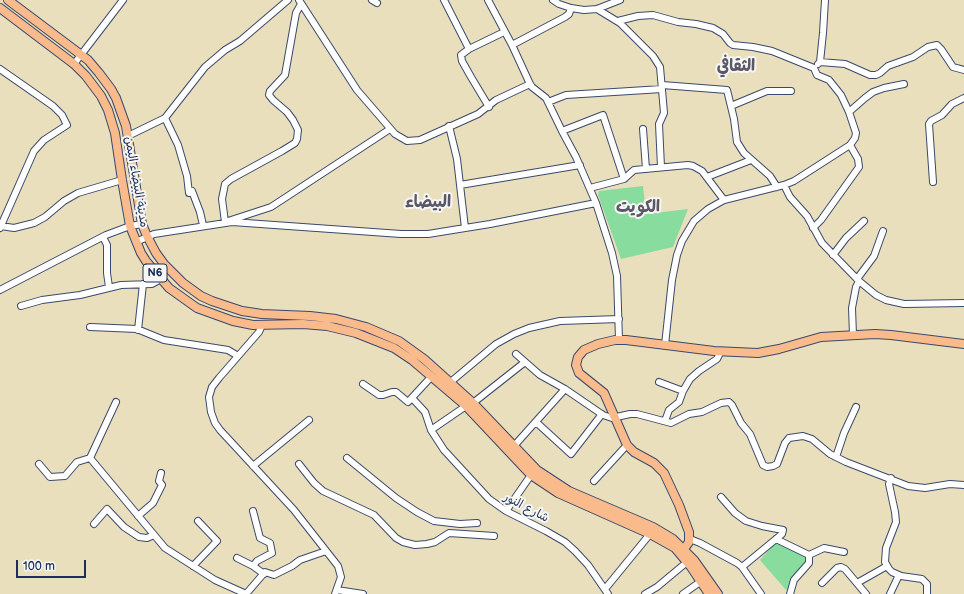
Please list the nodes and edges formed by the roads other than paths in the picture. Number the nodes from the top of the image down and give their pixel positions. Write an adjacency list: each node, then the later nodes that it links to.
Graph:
1 (8, 0): 17 (main road, مدينة البيضاء اليمن / N6)
2 (123, 0): 17 (street)
3 (288, 0): 32 (street)
4 (444, 0): 16 (street)
5 (488, 0): 14 (street)
6 (553, 0): 11 (street)
7 (620, 0): 12 (street)
8 (825, 0): 18 (street)
9 (300, 2): 34 (street); 54 (street)
10 (0, 8): 19 (main road, مدينة البيضاء اليمن / N6)
11 (571, 8): 12 (street); 15 (street)
12 (596, 9): 13 (street)
13 (618, 21): 20 (street); 25 (street)
14 (504, 32): 15 (street); 16 (street)
15 (512, 45): 23 (street)
16 (469, 49): 30 (street)
17 (82, 55): 19 (street); 37 (main road, مدينة البيضاء اليمن / N6)
18 (820, 62): 20 (street); 22 (street)
19 (74, 64): 45 (main road, مدينة البيضاء اليمن / N6)
20 (814, 68): 31 (street)
21 (0, 69): 58 (street)
22 (964, 70)
23 (530, 84): 28 (street); 30 (street)
24 (904, 84): 31 (street)
25 (662, 87): 28 (street); 29 (street); 41 (street)
26 (791, 91): 29 (street)
27 (964, 98): 46 (street)
28 (548, 102): 36 (street)
29 (731, 106): 39 (street)
30 (489, 107): 33 (street)
31 (849, 112): 38 (street)
32 (165, 118): 37 (street); 56 (street)
33 (449, 126): 34 (street); 47 (street)
34 (390, 129): 54 (street)
35 (644, 129): 42 (street)
36 (562, 131): 40 (street); 44 (street)
37 (128, 136): 55 (main road, مدينة البيضاء اليمن / N6)
38 (850, 145): 48 (street); 60 (street)
39 (751, 160): 43 (street); 49 (street)
40 (580, 165): 47 (street); 50 (street)
41 (662, 167): 42 (street); 43 (street)
42 (646, 169): 44 (street)
43 (707, 177): 51 (street)
44 (624, 179): 50 (street)
45 (122, 180): 57 (main road, مدينة البيضاء اليمن / N6); 58 (street)
46 (933, 182)
47 (460, 185): 59 (street)
48 (784, 185): 49 (street); 60 (street)
49 (777, 187): 51 (street)
50 (590, 188): 52 (street)
51 (724, 200): 81 (street)
52 (596, 202): 59 (street); 74 (street)
53 (864, 221): 65 (street)
54 (225, 222): 56 (street); 59 (street)
55 (142, 224): 57 (street); 62 (main road, مدينة البيضاء اليمن / N6)
56 (203, 225): 62 (street)
57 (130, 226): 63 (street); 64 (main road, مدينة البيضاء اليمن / N6)
58 (0, 227)
59 (465, 228)
60 (813, 228): 65 (street)
61 (883, 231): 67 (street)
62 (147, 236): 64 (street); 73 (main road, مدينة البيضاء اليمن / N6)
63 (103, 237): 69 (street); 70 (street)
64 (136, 242): 66 (main road, مدينة البيضاء اليمن / N6)
65 (832, 255): 67 (street)
66 (161, 280): 68 (street); 75 (main road, مدينة البيضاء اليمن / N6)
67 (858, 280): 71 (street); 78 (street)
68 (143, 284): 69 (street); 77 (street)
69 (109, 287): 72 (street)
70 (0, 290)
71 (964, 303)
72 (21, 306)
73 (262, 314): 75 (main road); 89 (main road, مدينة البيضاء اليمن / N6)
74 (619, 319): 79 (street); 89 (street)
75 (262, 325): 84 (street); 86 (main road, مدينة البيضاء اليمن / N6)
76 (90, 327): 77 (street)
77 (138, 330): 84 (street)
78 (853, 335): 80 (main road); 82 (main road)
79 (619, 340): 81 (main road); 97 (main road)
80 (964, 344)
81 (664, 345): 82 (main road)
82 (721, 352): 91 (street)
83 (516, 354): 85 (street)
84 (238, 356): 109 (street)
85 (525, 362): 90 (street); 94 (street)
86 (431, 377): 89 (main road, مدينة البيضاء اليمن / N6); 92 (street)
87 (659, 382): 91 (street)
88 (363, 384): 92 (street)
89 (447, 385): 94 (main road)
90 (565, 389): 96 (street); 100 (street)
91 (683, 391): 99 (street)
92 (412, 398): 101 (street, شارع النور)
93 (116, 402): 105 (street)
94 (469, 405): 101 (street); 102 (main road); 111 (main road)
95 (856, 407): 104 (street)
96 (602, 414): 97 (street); 100 (street)
97 (615, 418): 99 (street); 103 (main road)
98 (309, 420): 109 (street)
99 (665, 421): 104 (street)
100 (536, 422): 102 (street)
101 (431, 430): 117 (street, شارع النور)
102 (514, 446): 127 (main road)
103 (627, 446): 113 (street); 125 (main road)
104 (836, 457): 112 (street)
105 (90, 458): 107 (street); 118 (street)
106 (348, 458): 120 (street)
107 (39, 464)
108 (299, 464): 124 (street)
109 (253, 466): 128 (street)
110 (161, 473): 118 (street)
111 (532, 475): 117 (street); 122 (main road)
112 (891, 478): 114 (street); 135 (street)
113 (594, 481)
114 (964, 485)
115 (721, 497): 126 (street)
116 (253, 511): 134 (street)
117 (506, 511): 142 (street, شارع النور)
118 (138, 516): 123 (street)
119 (198, 520): 133 (street)
120 (477, 523)
121 (94, 524): 123 (street)
122 (650, 534): 132 (main road); 142 (street)
123 (154, 535): 133 (street)
124 (494, 536)
125 (690, 539): 127 (main road); 136 (street)
126 (776, 539): 130 (street); 136 (street)
127 (684, 549): 148 (main road)
128 (326, 551): 137 (street); 143 (street)
129 (844, 552): 130 (street)
130 (809, 555): 150 (street)
131 (237, 558): 134 (street)
132 (687, 562): 139 (main road); 145 (street)
133 (193, 566): 137 (street)
134 (253, 566): 137 (street)
135 (887, 566): 138 (street); 141 (street)
136 (742, 568): 149 (street)
137 (264, 574)
138 (899, 575): 152 (street); 153 (street)
139 (700, 582): 146 (street); 147 (main road)
140 (822, 583): 141 (street)
141 (857, 583): 151 (street)
142 (607, 591)
143 (336, 592): 144 (street)
144 (363, 594)
145 (645, 594)
146 (683, 594)
147 (709, 594)
148 (718, 594)
149 (761, 594)
150 (790, 594)
151 (866, 594)
152 (890, 594)
153 (927, 594)

